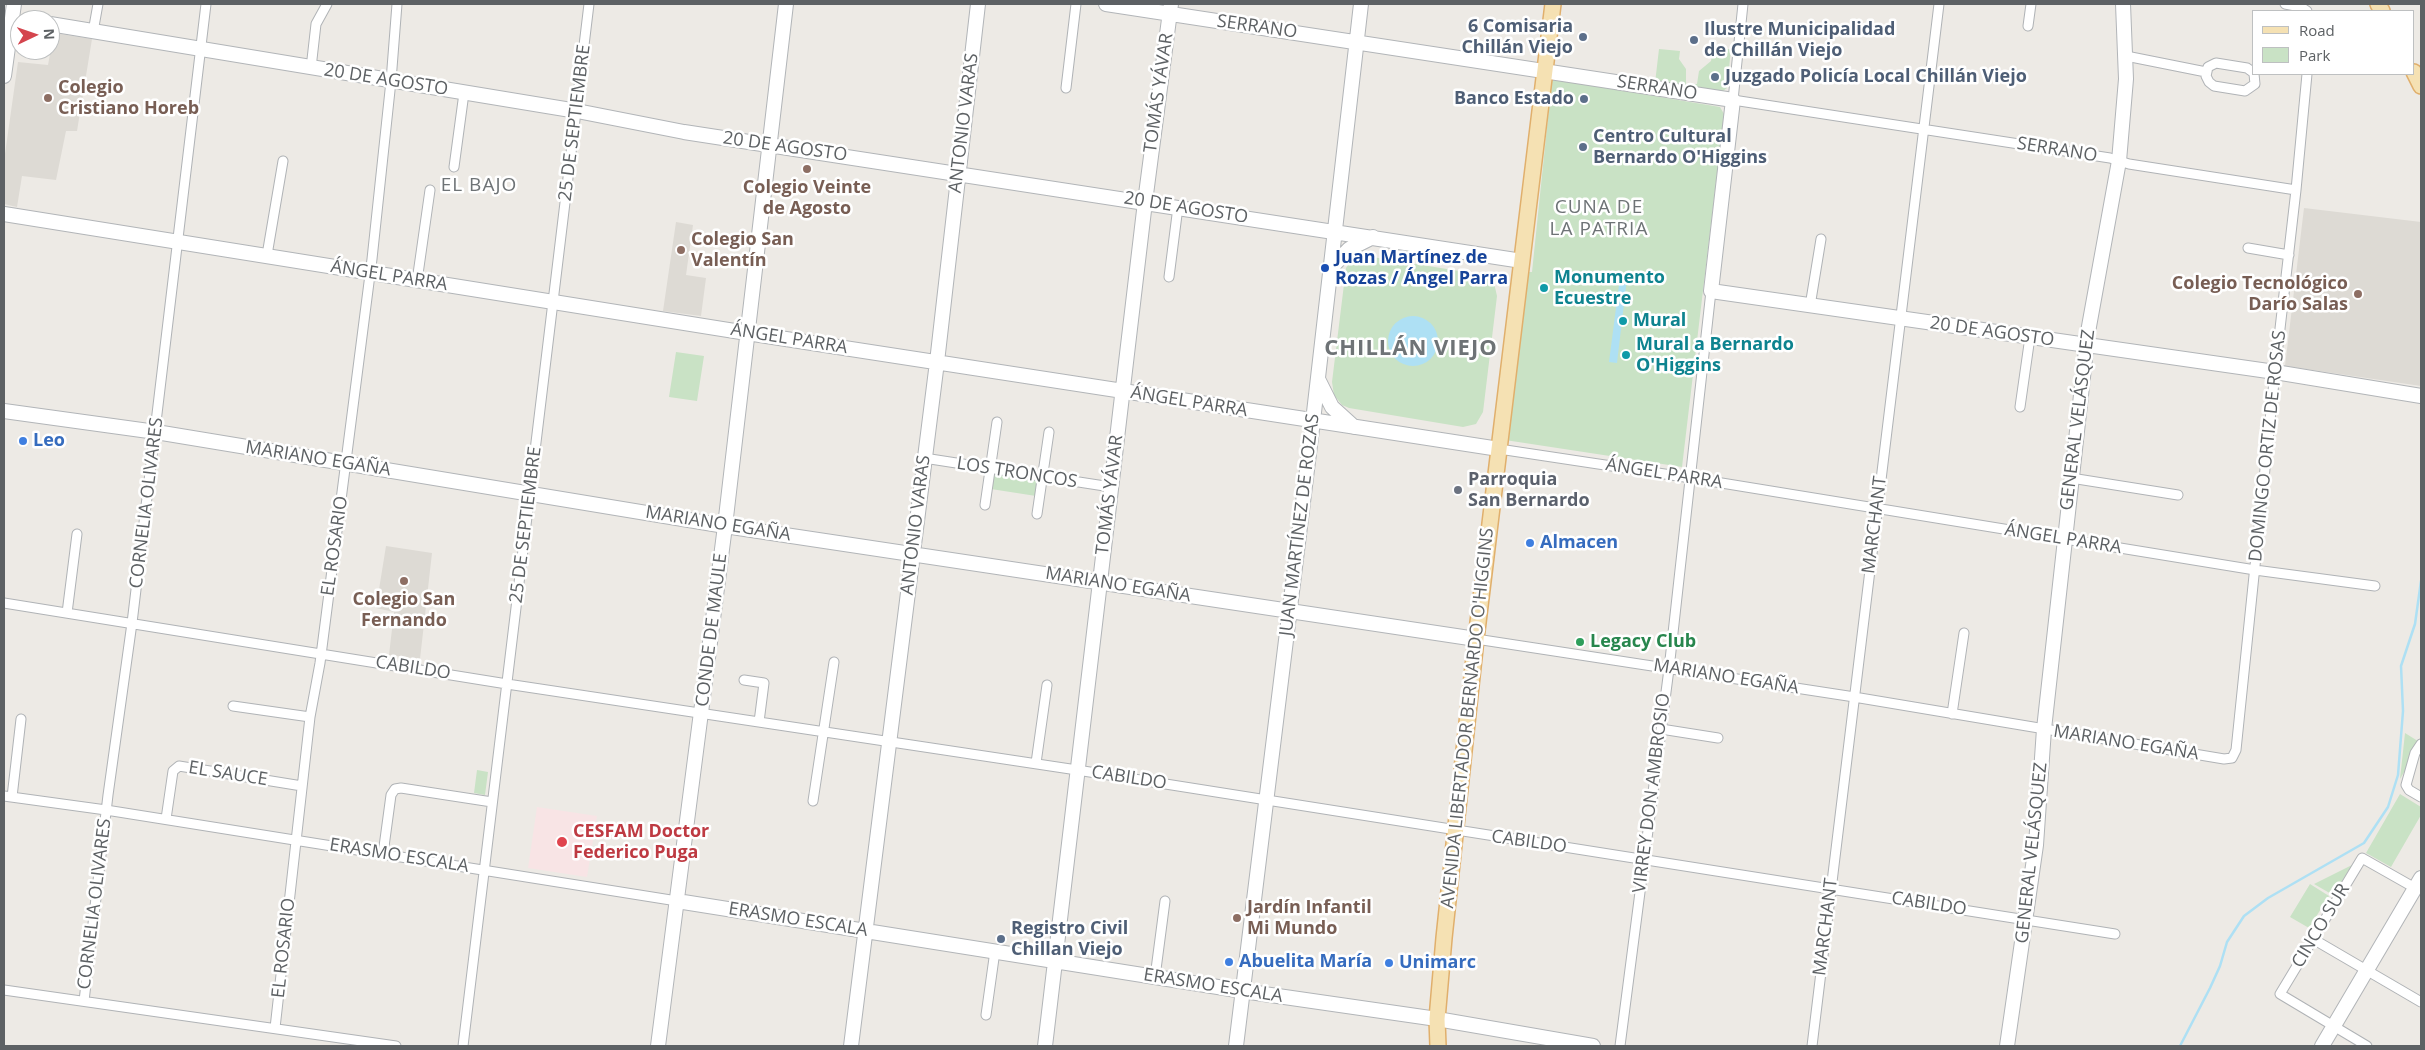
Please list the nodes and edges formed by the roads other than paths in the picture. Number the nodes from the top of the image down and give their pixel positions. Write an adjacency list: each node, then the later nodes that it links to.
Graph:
1 (98, 4): 21 (street)
2 (206, 4): 24 (street, CORNELIA OLIVARES)
3 (327, 4): 26 (street)
4 (397, 4): 34 (street, EL ROSARIO)
5 (589, 4): 39 (street, 25 DE SEPTIEMBRE)
6 (786, 4): 41 (street, CONDE DE MAULE)
7 (978, 4): 45 (street, ANTONIO VARAS)
8 (1076, 4): 36 (street)
9 (1106, 4): 17 (street, SERRANO)
10 (1361, 4): 23 (street, JUAN MARTÍNEZ DE ROZAS)
11 (1554, 4): 27 (main road, AVENIDA LIBERTADOR BERNARDO O'HIGGINS)
12 (1743, 4): 38 (street, VIRREY DON AMBROSIO)
13 (1939, 4): 40 (street, MARCHANT)
14 (2031, 4): 20 (street)
15 (2123, 4): 25 (street, GENERAL VELÁSQUEZ)
16 (2285, 4): 18 (street)
17 (1170, 9): 23 (street, SERRANO); 48 (street, TOMÁS YÁVAR)
18 (2305, 10)
19 (60, 26): 21 (street, 20 DE AGOSTO)
20 (2028, 26)
21 (93, 32): 24 (street, 20 DE AGOSTO)
22 (10, 39): 33 (street)
23 (1357, 42): 27 (street, SERRANO); 51 (street, JUAN MARTÍNEZ DE ROZAS)
24 (202, 50): 26 (street, 20 DE AGOSTO); 54 (street, CORNELIA OLIVARES)
25 (2126, 56): 28 (street); 42 (street, GENERAL VELÁSQUEZ)
26 (311, 68): 34 (street, 20 DE AGOSTO)
27 (1545, 71): 38 (street, SERRANO); 58 (main road, AVENIDA LIBERTADOR BERNARDO O'HIGGINS)
28 (2206, 72): 29 (street); 31 (street)
29 (2252, 72)
30 (2415, 74): 35 (main road)
31 (2254, 75)
32 (2307, 75): 47 (street, DOMINGO ORTIZ DE ROSAS)
33 (4, 76)
34 (391, 81): 37 (street, 20 DE AGOSTO); 60 (street, EL ROSARIO)
35 (2421, 86)
36 (1066, 88)
37 (464, 93): 39 (street, 20 DE AGOSTO); 44 (street)
38 (1733, 100): 40 (street, SERRANO); 63 (street, VIRREY DON AMBROSIO)
39 (576, 111): 41 (street, 20 DE AGOSTO); 64 (street, 25 DE SEPTIEMBRE)
40 (1924, 129): 42 (street, SERRANO); 66 (street, MARCHANT)
41 (769, 144): 45 (street, 20 DE AGOSTO); 67 (street, CONDE DE MAULE)
42 (2119, 161): 47 (street, SERRANO); 69 (street, GENERAL VELÁSQUEZ)
43 (283, 162): 57 (street)
44 (454, 167)
45 (958, 172): 48 (street, 20 DE AGOSTO); 70 (street, ANTONIO VARAS)
46 (430, 190): 62 (street)
47 (2296, 190): 56 (street, DOMINGO ORTIZ DE ROSAS)
48 (1145, 202): 49 (street, 20 DE AGOSTO); 73 (street, TOMÁS YÁVAR)
49 (1178, 207): 51 (street, 20 DE AGOSTO); 61 (street)
50 (4, 214): 54 (street, ÁNGEL PARRA)
51 (1334, 231): 52 (street, 20 DE AGOSTO); 59 (street, JUAN MARTÍNEZ DE ROZAS)
52 (1374, 237): 58 (street, 20 DE AGOSTO); 59 (street)
53 (1821, 239): 65 (street)
54 (178, 240): 57 (street, ÁNGEL PARRA); 80 (street, CORNELIA OLIVARES)
55 (2248, 248): 56 (street)
56 (2289, 254): 71 (street, DOMINGO ORTIZ DE ROSAS)
57 (266, 256): 60 (street, ÁNGEL PARRA)
58 (1522, 261): 82 (main road, AVENIDA LIBERTADOR BERNARDO O'HIGGINS)
59 (1330, 269): 72 (street, JUAN MARTÍNEZ DE ROZAS)
60 (370, 273): 62 (street, ÁNGEL PARRA); 84 (street, EL ROSARIO)
61 (1169, 277)
62 (417, 281): 64 (street, ÁNGEL PARRA)
63 (1711, 290): 65 (street, 20 DE AGOSTO); 87 (street, VIRREY DON AMBROSIO)
64 (553, 302): 67 (street, ÁNGEL PARRA); 90 (street, 25 DE SEPTIEMBRE)
65 (1810, 306): 66 (street, 20 DE AGOSTO)
66 (1901, 319): 68 (street, 20 DE AGOSTO); 93 (street, MARCHANT)
67 (747, 333): 70 (street, ÁNGEL PARRA); 95 (street, CONDE DE MAULE)
68 (2030, 337): 69 (street, 20 DE AGOSTO); 75 (street)
69 (2087, 344): 71 (street, 20 DE AGOSTO); 88 (street, GENERAL VELÁSQUEZ)
70 (936, 362): 73 (street, ÁNGEL PARRA); 83 (street, ANTONIO VARAS)
71 (2275, 372): 74 (street, 20 DE AGOSTO); 99 (street, DOMINGO ORTIZ DE ROSAS)
72 (1318, 378): 77 (street, JUAN MARTÍNEZ DE ROZAS); 79 (street)
73 (1122, 391): 77 (street, ÁNGEL PARRA); 89 (street, TOMÁS YÁVAR)
74 (2421, 396)
75 (2020, 407)
76 (4, 411): 80 (street, MARIANO EGAÑA)
77 (1314, 421): 79 (street, ÁNGEL PARRA); 103 (street, JUAN MARTÍNEZ DE ROZAS)
78 (997, 422): 85 (street)
79 (1356, 428): 82 (street, ÁNGEL PARRA)
80 (156, 432): 84 (street, MARIANO EGAÑA); 105 (street, CORNELIA OLIVARES)
81 (1049, 432): 86 (street)
82 (1499, 449): 87 (street, ÁNGEL PARRA); 107 (main road, AVENIDA LIBERTADOR BERNARDO O'HIGGINS)
83 (924, 458): 85 (street, LOS TRONCOS); 98 (street, ANTONIO VARAS)
84 (346, 464): 90 (street, MARIANO EGAÑA); 108 (street, EL ROSARIO)
85 (990, 468): 86 (street, LOS TRONCOS); 92 (street)
86 (1042, 476): 89 (street, LOS TRONCOS); 94 (street)
87 (1691, 478): 93 (street, ÁNGEL PARRA); 110 (street, VIRREY DON AMBROSIO)
88 (2071, 478): 91 (street); 97 (street, GENERAL VELÁSQUEZ)
89 (1111, 487): 100 (street, TOMÁS YÁVAR)
90 (530, 493): 95 (street, MARIANO EGAÑA); 112 (street, 25 DE SEPTIEMBRE)
91 (2178, 495)
92 (985, 505)
93 (1877, 508): 97 (street, ÁNGEL PARRA); 114 (street, MARCHANT)
94 (1037, 514)
95 (725, 526): 98 (street, MARIANO EGAÑA); 116 (street, CONDE DE MAULE)
96 (77, 534): 104 (street)
97 (2064, 539): 99 (street, ÁNGEL PARRA); 122 (street, GENERAL VELÁSQUEZ)
98 (912, 554): 100 (street, MARIANO EGAÑA); 125 (street, ANTONIO VARAS)
99 (2255, 570): 101 (street, ÁNGEL PARRA); 127 (street, DOMINGO ORTIZ DE ROSAS)
100 (1100, 582): 103 (street, MARIANO EGAÑA); 129 (street, TOMÁS YÁVAR)
101 (2375, 586)
102 (4, 603): 104 (street, CABILDO)
103 (1290, 612): 107 (street, MARIANO EGAÑA); 133 (street, JUAN MARTÍNEZ DE ROZAS)
104 (67, 613): 105 (street, CABILDO)
105 (132, 622): 108 (street, CABILDO); 136 (street, CORNELIA OLIVARES)
106 (1964, 633): 117 (street)
107 (1476, 639): 110 (street, MARIANO EGAÑA); 138 (main road, AVENIDA LIBERTADOR BERNARDO O'HIGGINS)
108 (321, 653): 112 (street, CABILDO); 118 (street, EL ROSARIO)
109 (834, 662): 123 (street)
110 (1669, 669): 114 (street, MARIANO EGAÑA); 121 (street, VIRREY DON AMBROSIO)
111 (744, 680): 120 (street)
112 (506, 684): 116 (street, CABILDO); 135 (street, 25 DE SEPTIEMBRE)
113 (1047, 685): 128 (street)
114 (1854, 697): 117 (street, MARIANO EGAÑA); 144 (street, MARCHANT)
115 (233, 706): 118 (street)
116 (701, 713): 120 (street, CABILDO); 145 (street, CONDE DE MAULE)
117 (1952, 714): 122 (street, MARIANO EGAÑA)
118 (310, 717): 130 (street, EL ROSARIO)
119 (21, 719): 131 (street)
120 (759, 722): 123 (street, CABILDO)
121 (1661, 729): 124 (street); 141 (street, VIRREY DON AMBROSIO)
122 (2044, 729): 127 (street, MARIANO EGAÑA); 147 (street, GENERAL VELÁSQUEZ)
123 (823, 731): 125 (street, CABILDO); 134 (street)
124 (1718, 738)
125 (889, 741): 128 (street, CABILDO); 148 (street, ANTONIO VARAS)
126 (2421, 744): 132 (street)
127 (2232, 758)
128 (1036, 763): 129 (street, CABILDO)
129 (1077, 770): 133 (street, CABILDO); 152 (street, TOMÁS YÁVAR)
130 (302, 786): 137 (street, EL SAUCE); 139 (street, EL ROSARIO)
131 (8, 796): 136 (street, ERASMO ESCALA)
132 (2421, 797)
133 (1267, 800): 138 (street, CABILDO); 156 (street, JUAN MARTÍNEZ DE ROZAS)
134 (813, 801)
135 (492, 802): 140 (street); 142 (street, 25 DE SEPTIEMBRE)
136 (106, 810): 137 (street, ERASMO ESCALA); 157 (street, CORNELIA OLIVARES)
137 (166, 819): 139 (street, ERASMO ESCALA)
138 (1455, 831): 141 (street, CABILDO); 160 (main road, AVENIDA LIBERTADOR BERNARDO O'HIGGINS)
139 (296, 840): 140 (street, ERASMO ESCALA); 162 (street, EL ROSARIO)
140 (383, 854): 142 (street, ERASMO ESCALA)
141 (1644, 859): 144 (street, CABILDO); 171 (street, VIRREY DON AMBROSIO)
142 (484, 870): 145 (street, ERASMO ESCALA); 164 (street, 25 DE SEPTIEMBRE)
143 (2419, 886): 150 (street, CINCO SUR); 153 (street)
144 (1831, 888): 147 (street, CABILDO); 172 (street, MARCHANT)
145 (677, 901): 148 (street, ERASMO ESCALA); 165 (street, CONDE DE MAULE)
146 (1165, 901): 154 (street)
147 (2027, 920): 149 (street, CABILDO); 173 (street, GENERAL VELÁSQUEZ)
148 (865, 931): 151 (street, ERASMO ESCALA); 166 (street, ANTONIO VARAS)
149 (2115, 934)
150 (2312, 939): 153 (street); 161 (street, CINCO SUR)
151 (995, 951): 152 (street, ERASMO ESCALA); 159 (street)
152 (1056, 961): 154 (street, ERASMO ESCALA); 167 (street, TOMÁS YÁVAR)
153 (2367, 970): 158 (street); 161 (street)
154 (1155, 977): 156 (street, ERASMO ESCALA)
155 (4, 990): 157 (street)
156 (1242, 991): 160 (street, ERASMO ESCALA); 168 (street, JUAN MARTÍNEZ DE ROZAS)
157 (84, 1001): 162 (street)
158 (2421, 1002)
159 (986, 1015)
160 (1437, 1019): 169 (main road, AVENIDA LIBERTADOR BERNARDO O'HIGGINS); 170 (street, ERASMO ESCALA)
161 (2333, 1027): 174 (street); 175 (street)
162 (275, 1028): 163 (street)
163 (396, 1046)
164 (463, 1046)
165 (658, 1046)
166 (851, 1046)
167 (1045, 1046)
168 (1236, 1046)
169 (1438, 1046)
170 (1593, 1046)
171 (1620, 1046)
172 (1812, 1046)
173 (2007, 1046)
174 (2322, 1046)
175 (2367, 1046)

